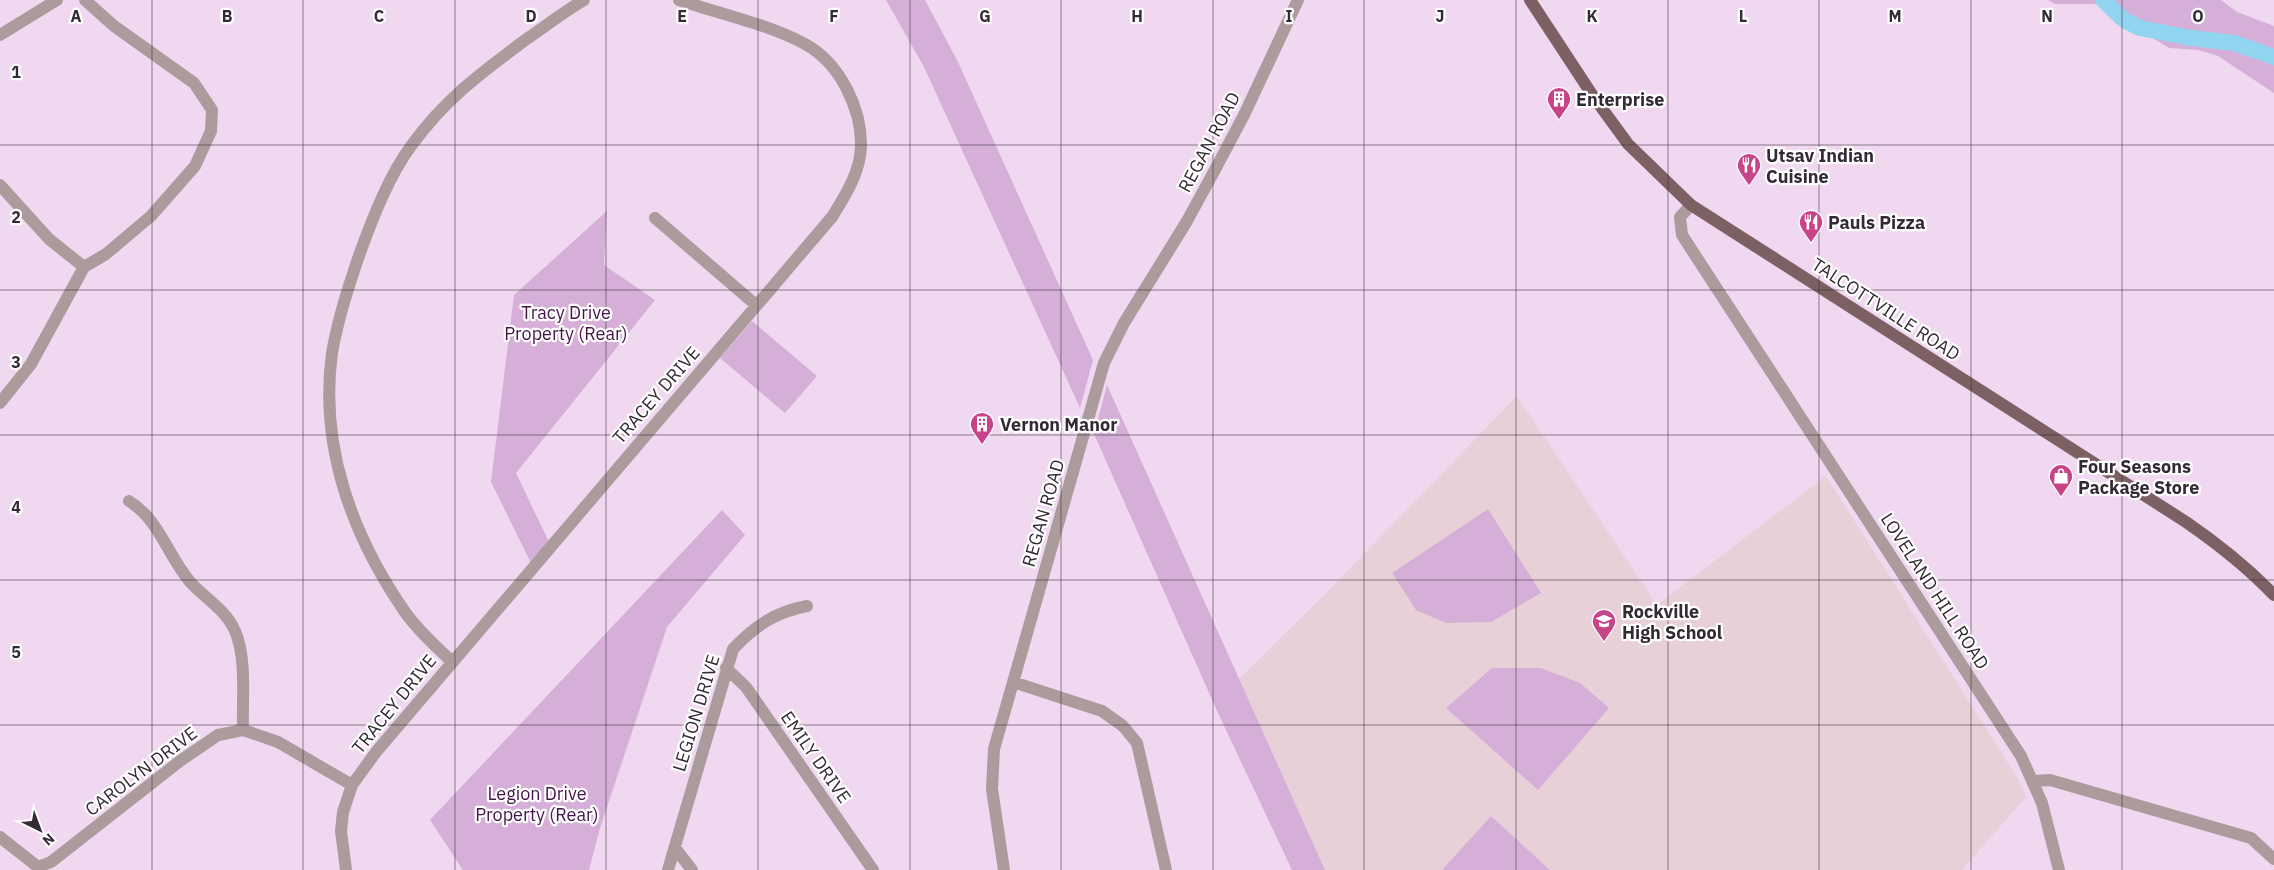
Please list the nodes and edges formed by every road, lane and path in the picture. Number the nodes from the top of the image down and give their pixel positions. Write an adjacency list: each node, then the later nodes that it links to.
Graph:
1 (57, 0): 7 (street)
2 (84, 0): 11 (street)
3 (584, 0): 17 (street)
4 (679, 0): 12 (street, TRACEY DRIVE)
5 (1298, 0): 19 (street, REGAN ROAD)
6 (1530, 0): 9 (main road, TALCOTTVILLE ROAD)
7 (0, 35)
8 (0, 185): 11 (street)
9 (1691, 205): 15 (main road, TALCOTTVILLE ROAD); 21 (street, LOVELAND HILL ROAD)
10 (655, 218): 12 (street)
11 (84, 267): 13 (street)
12 (756, 305): 17 (street, TRACEY DRIVE)
13 (0, 403)
14 (129, 501): 20 (street)
15 (2274, 595)
16 (807, 606): 18 (street, LEGION DRIVE)
17 (452, 662): 22 (street, TRACEY DRIVE)
18 (726, 668): 24 (street, LEGION DRIVE); 29 (street, EMILY DRIVE)
19 (1013, 682): 30 (street, REGAN ROAD); 31 (street)
20 (243, 730): 22 (street); 23 (street, CAROLYN DRIVE)
21 (2034, 781): 25 (street); 32 (street, LOVELAND HILL ROAD)
22 (352, 785): 26 (street, TRACEY DRIVE)
23 (0, 837)
24 (674, 848): 27 (street, LEGION DRIVE); 28 (street)
25 (2274, 859)
26 (346, 870)
27 (668, 870)
28 (692, 870)
29 (873, 870)
30 (1004, 870)
31 (1166, 870)
32 (2059, 870)

